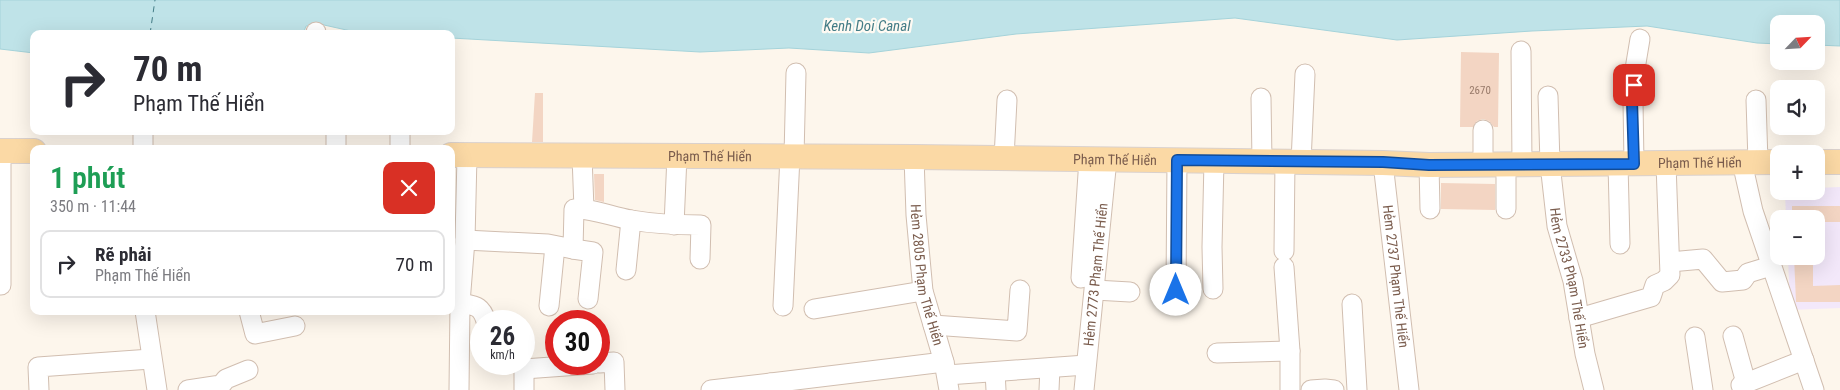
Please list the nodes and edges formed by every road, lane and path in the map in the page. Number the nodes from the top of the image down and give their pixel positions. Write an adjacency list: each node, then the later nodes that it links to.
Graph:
1 (1640, 39): 28 (street)
2 (1521, 51): 26 (street)
3 (796, 73): 15 (street)
4 (1305, 74): 21 (street)
5 (1548, 96): 27 (street, Hẻm 2733 Phạm Thế Hiển)
6 (1262, 98): 21 (street)
7 (1007, 100): 17 (street)
8 (1756, 100): 23 (street)
9 (1483, 130): 26 (street)
10 (0, 151): 11 (main road); 44 (street)
11 (30, 151)
12 (459, 155): 13 (main road, Phạm Thế Hiển); 36 (street)
13 (582, 156): 14 (main road, Phạm Thế Hiển); 31 (street)
14 (677, 156): 15 (main road, Phạm Thế Hiển); 35 (street)
15 (792, 156): 16 (main road, Phạm Thế Hiển); 54 (street)
16 (914, 157): 17 (main road, Phạm Thế Hiển); 48 (street, Hẻm 2805 Phạm Thế Hiển)
17 (1004, 158): 18 (main road, Phạm Thế Hiển)
18 (1098, 159): 19 (main road, Phạm Thế Hiển); 43 (street, Hẻm 2773 Phạm Thế Hiển)
19 (1177, 160): 20 (main road, Phạm Thế Hiển); 47 (street)
20 (1214, 161): 21 (main road, Phạm Thế Hiển); 45 (street)
21 (1283, 161): 22 (main road, Phạm Thế Hiển); 64 (street)
22 (1383, 162): 30 (main road, Phạm Thế Hiển); 91 (street, Hẻm 2737 Phạm Thế Hiển)
23 (1760, 162): 29 (main road, Phạm Thế Hiển); 41 (street)
24 (1825, 162): 25 (main road)
25 (1840, 162)
26 (1504, 164): 27 (main road, Phạm Thế Hiển); 30 (main road, Phạm Thế Hiển); 32 (street)
27 (1550, 164): 28 (main road, Phạm Thế Hiển); 59 (street, Hẻm 2733 Phạm Thế Hiển)
28 (1626, 164): 29 (main road, Phạm Thế Hiển); 37 (street)
29 (1666, 164): 40 (street)
30 (1429, 165): 33 (street)
31 (584, 208): 34 (street); 38 (street)
32 (1506, 208)
33 (1430, 209)
34 (631, 220): 35 (street); 42 (street)
35 (674, 225): 39 (street)
36 (465, 240): 38 (street); 51 (street)
37 (1620, 244)
38 (564, 247): 50 (street); 53 (street)
39 (700, 259)
40 (1670, 262): 41 (street); 59 (street)
41 (1771, 266): 67 (street)
42 (626, 270)
43 (1088, 284): 49 (street); 69 (street, Hẻm 2773 Phạm Thế Hiển)
44 (2, 285)
45 (1213, 289)
46 (1020, 290): 60 (street)
47 (1176, 290)
48 (923, 291): 55 (street); 60 (street, Hẻm 2805 Phạm Thế Hiển)
49 (1130, 292)
50 (588, 299)
51 (456, 302): 56 (street); 81 (street)
52 (1352, 304): 90 (street)
53 (549, 306)
54 (783, 306)
55 (814, 309)
56 (481, 310)
57 (145, 315): 66 (street)
58 (250, 315): 61 (street)
59 (1579, 318): 92 (street, Hẻm 2733 Phạm Thế Hiển)
60 (933, 325): 73 (street, Hẻm 2805 Phạm Thế Hiển)
61 (295, 326)
62 (1733, 336): 77 (street)
63 (1695, 337): 93 (street)
64 (1290, 351): 65 (street); 87 (street)
65 (1217, 352)
66 (152, 359): 78 (street); 79 (street)
67 (1804, 360): 77 (street); 94 (street)
68 (610, 362): 83 (street)
69 (1086, 365): 70 (street); 86 (street, Hẻm 2773 Phạm Thế Hiển)
70 (1050, 368): 75 (street); 85 (street)
71 (248, 370): 80 (street)
72 (523, 375): 82 (street)
73 (947, 376): 74 (street); 75 (street)
74 (853, 381): 76 (street)
75 (995, 381)
76 (772, 386): 84 (street)
77 (1745, 386)
78 (39, 390)
79 (158, 390)
80 (188, 390)
81 (459, 390)
82 (524, 390)
83 (615, 390)
84 (711, 390)
85 (1049, 390)
86 (1084, 390)
87 (1290, 390)
88 (1311, 390): 89 (street)
89 (1334, 390)
90 (1357, 390)
91 (1408, 390)
92 (1594, 390)
93 (1703, 390)
94 (1814, 390)

